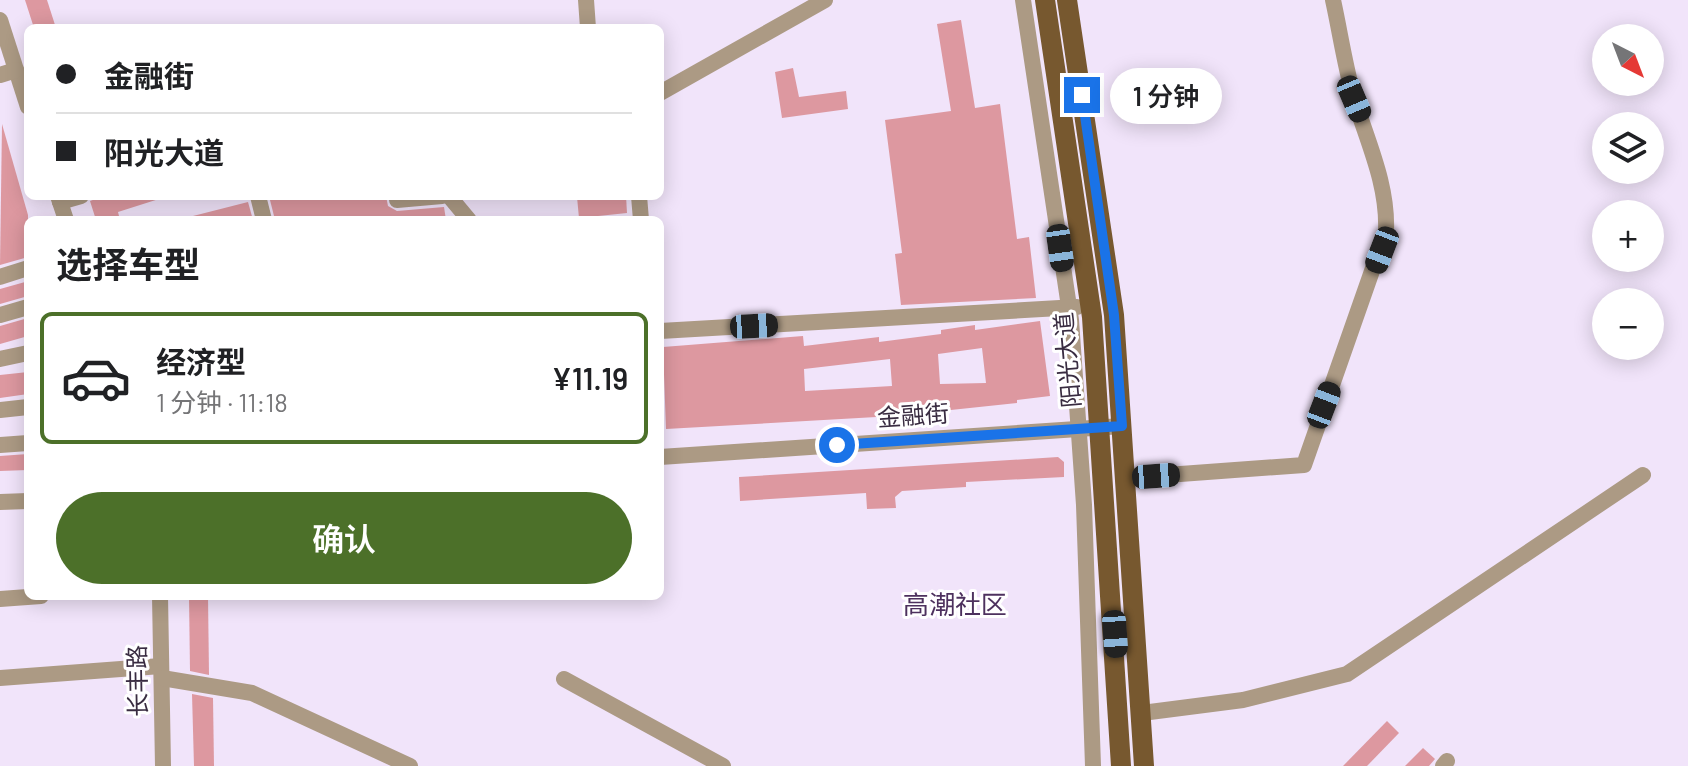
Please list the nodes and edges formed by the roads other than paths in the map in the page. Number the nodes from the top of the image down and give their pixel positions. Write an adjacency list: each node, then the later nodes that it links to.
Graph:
1 (586, 0): 8 (street)
2 (825, 0): 10 (street)
3 (1023, 0): 18 (street)
4 (1045, 0): 16 (main road, 阳光大道)
5 (1067, 0): 25 (main road, 阳光大道)
6 (1333, 0): 32 (street)
7 (0, 20): 9 (street)
8 (588, 24)
9 (8, 73): 11 (street)
10 (664, 91)
11 (24, 100)
12 (452, 200): 13 (street)
13 (466, 216)
14 (24, 269): 15 (street)
15 (0, 277)
16 (1091, 307): 18 (street); 26 (main road, 阳光大道)
17 (24, 308): 19 (street)
18 (1069, 308): 20 (street); 27 (street)
19 (0, 315)
20 (664, 331)
21 (24, 354): 22 (street)
22 (0, 359)
23 (24, 407): 24 (street)
24 (0, 410)
25 (1122, 426): 26 (street, 金融街); 32 (main road, 阳光大道)
26 (1100, 427): 27 (street, 金融街); 46 (main road, 阳光大道)
27 (1079, 429): 30 (street, 金融街); 45 (street)
28 (24, 443): 29 (street)
29 (0, 445)
30 (664, 457)
31 (1643, 475): 41 (street)
32 (1126, 478): 41 (main road, 阳光大道)
33 (24, 501): 34 (street)
34 (0, 502)
35 (24, 597): 36 (street)
36 (0, 599)
37 (160, 600): 38 (street, 长丰路)
38 (162, 672): 39 (street); 42 (street, 长丰路); 43 (street)
39 (0, 678)
40 (564, 679): 44 (street)
41 (1142, 713): 47 (main road, 阳光大道)
42 (163, 766)
43 (410, 766)
44 (723, 766)
45 (1093, 766)
46 (1121, 766)
47 (1144, 766)

